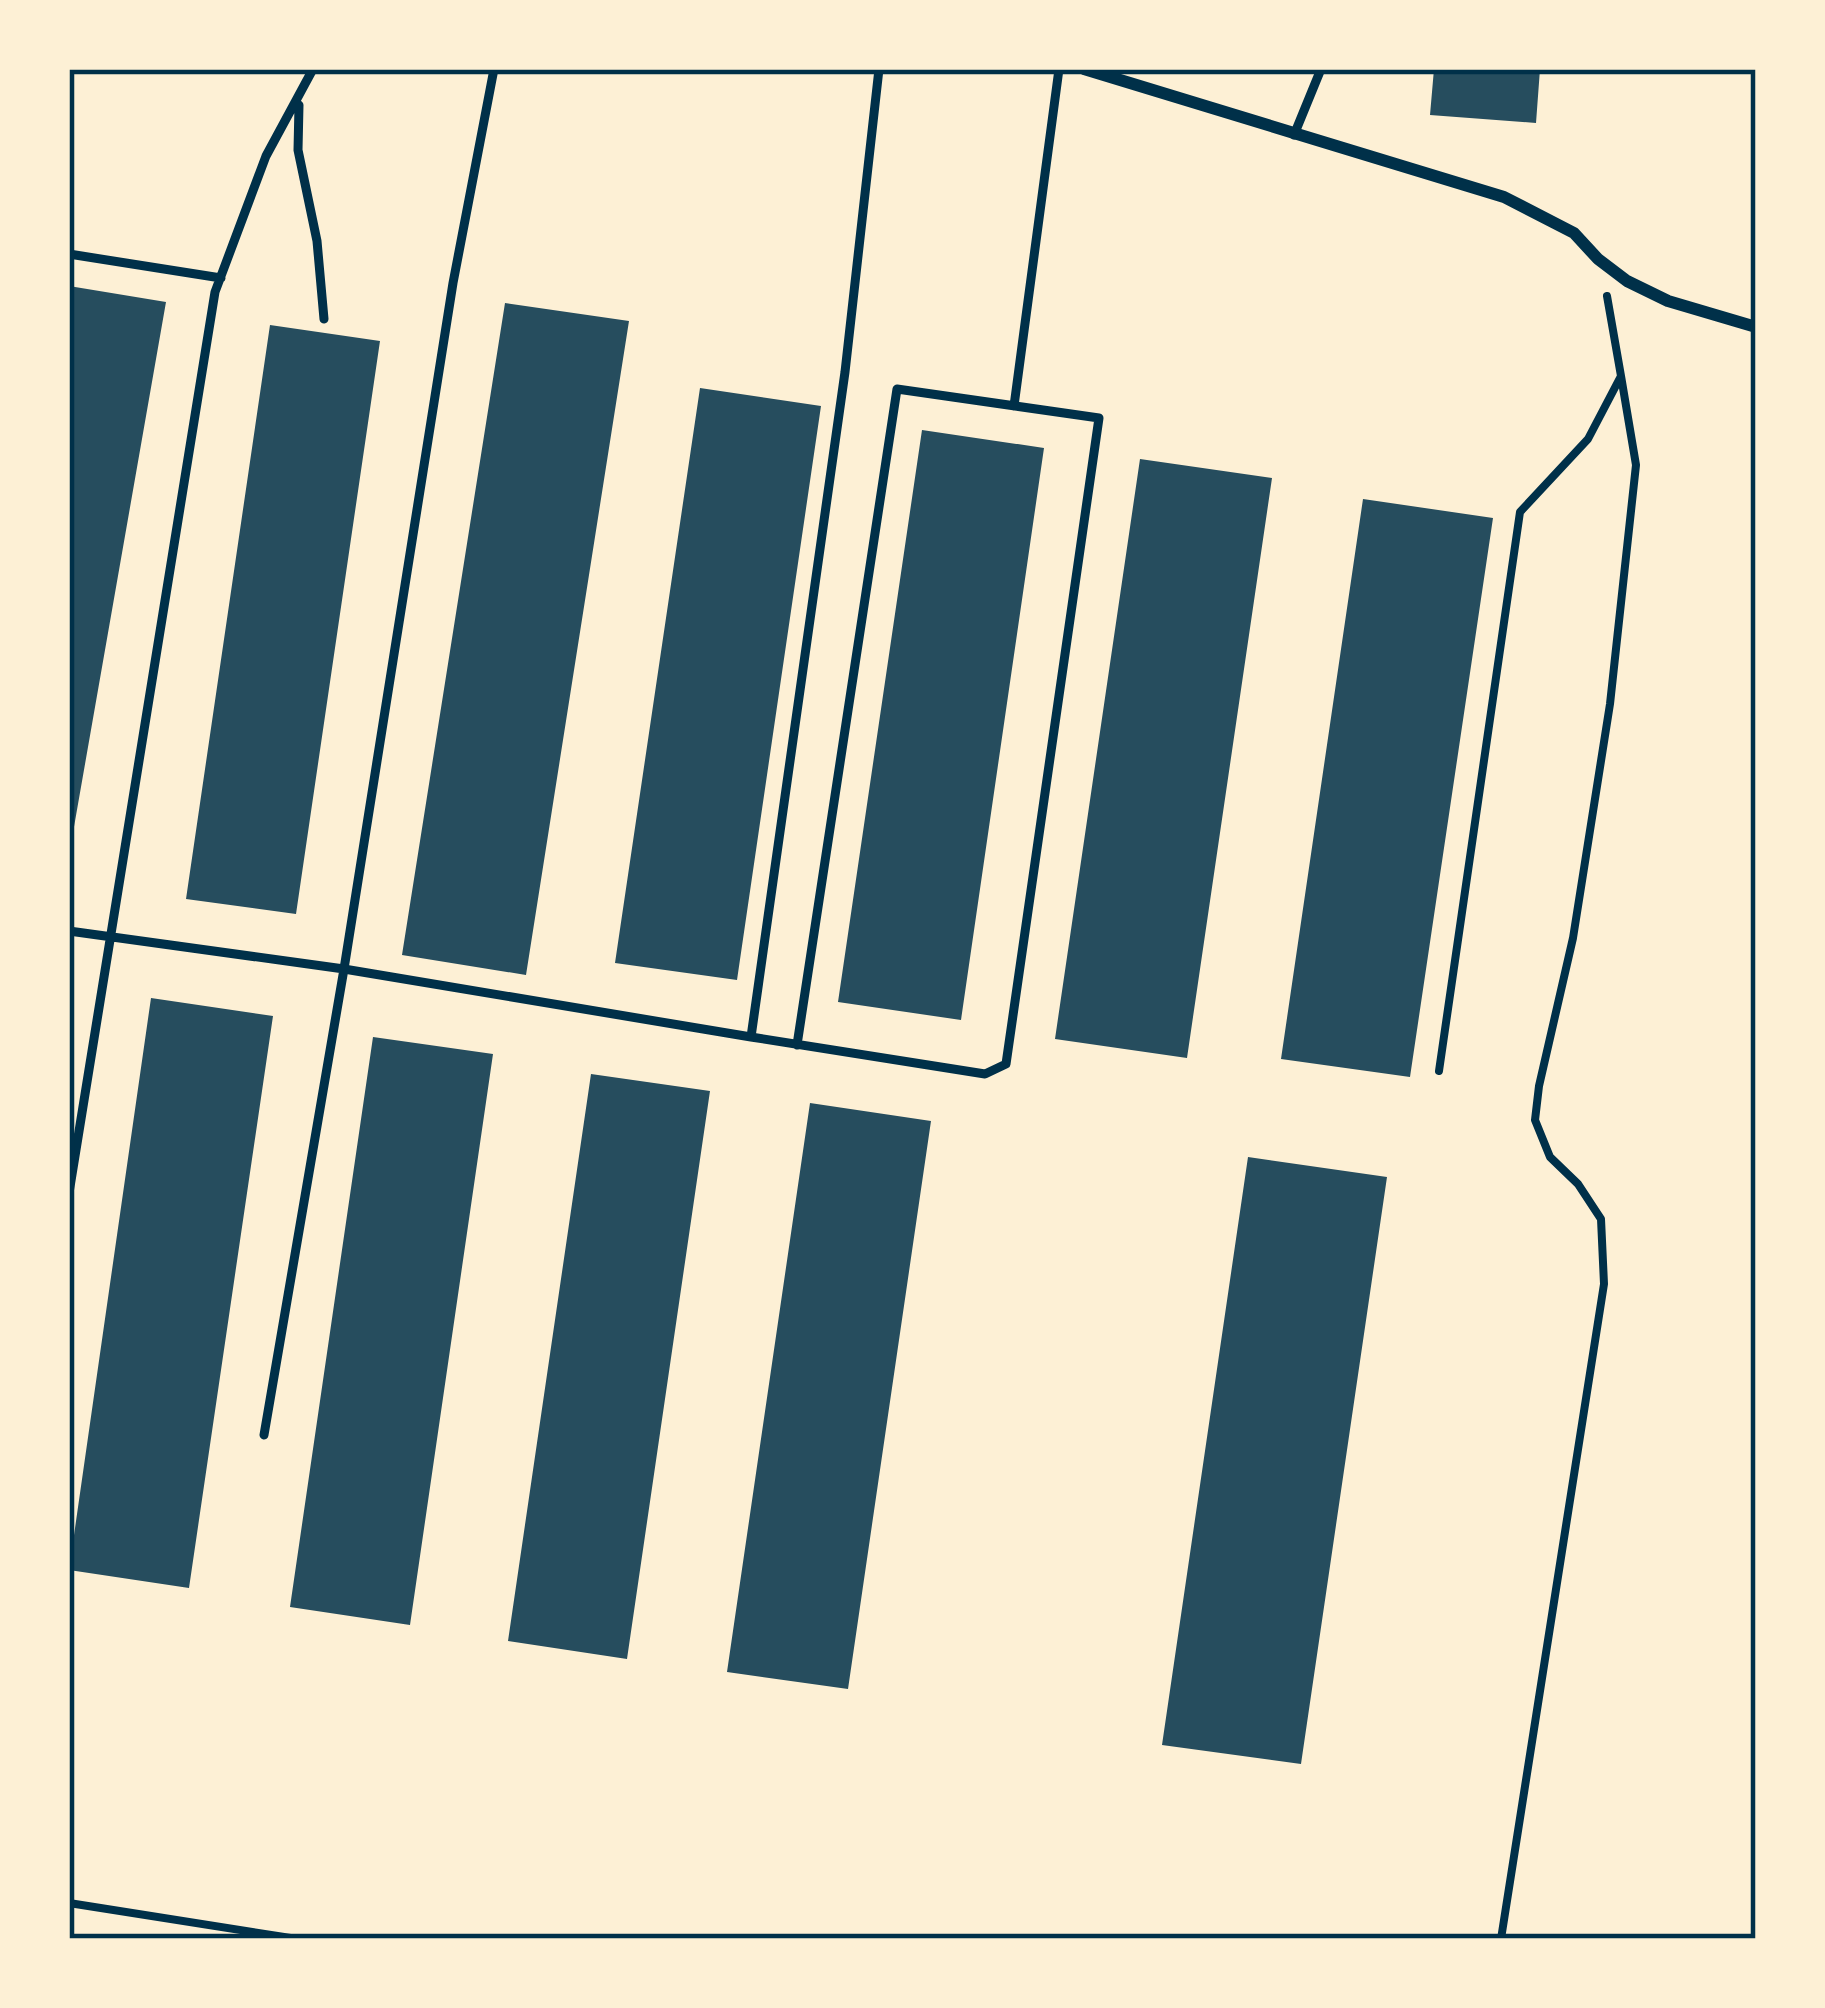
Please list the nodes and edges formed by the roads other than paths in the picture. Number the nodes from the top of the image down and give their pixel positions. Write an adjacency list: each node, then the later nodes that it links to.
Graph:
1 (314, 69): 7 (lane)
2 (494, 69): 16 (lane)
3 (879, 69): 17 (lane)
4 (1059, 69): 13 (lane)
5 (1084, 69): 8 (street)
6 (1322, 69): 8 (lane)
7 (299, 99): 10 (lane); 11 (lane)
8 (1294, 135): 12 (street)
9 (69, 254): 10 (lane)
10 (220, 278): 15 (lane)
11 (324, 319)
12 (1756, 327)
13 (1014, 406): 18 (lane); 18 (lane)
14 (69, 931): 15 (lane)
15 (108, 937): 16 (lane); 19 (lane)
16 (344, 969): 17 (lane); 20 (lane)
17 (751, 1037): 18 (lane)
18 (797, 1045)
19 (69, 1193)
20 (264, 1435)

